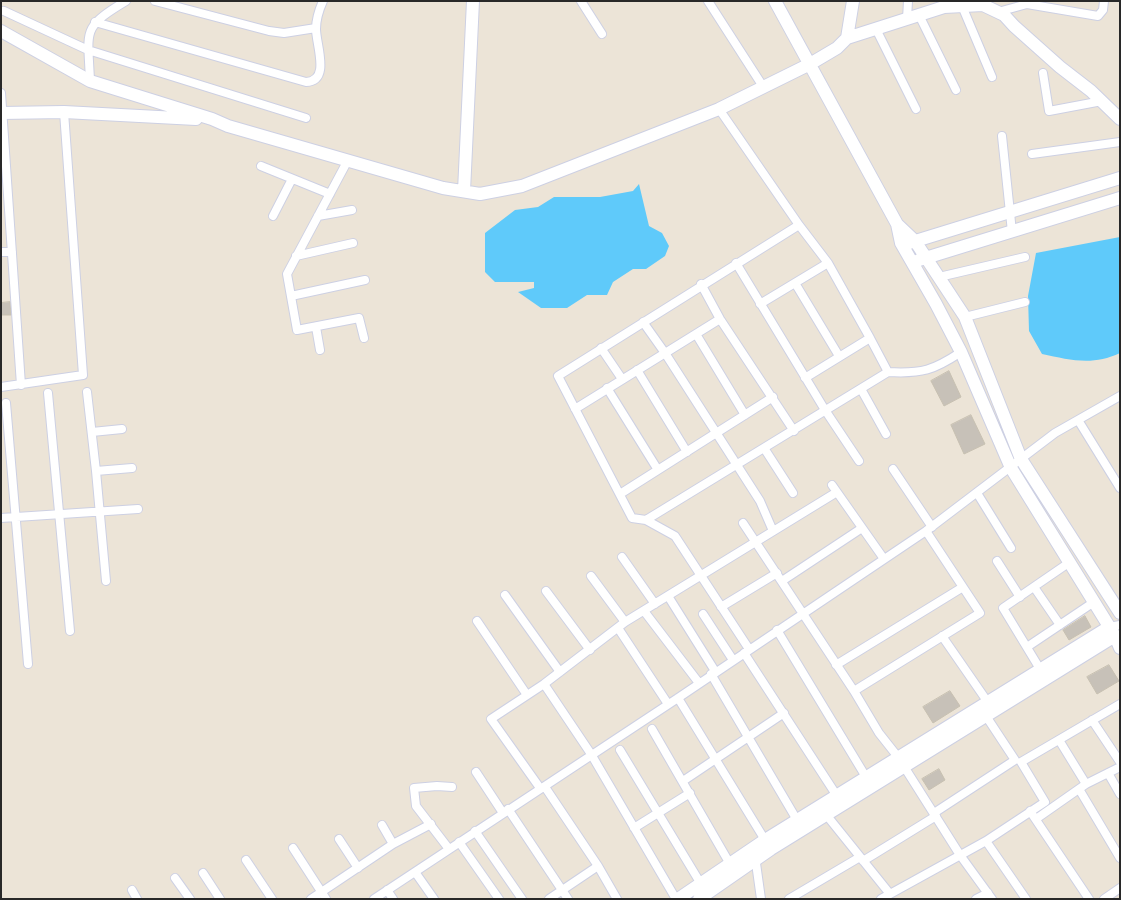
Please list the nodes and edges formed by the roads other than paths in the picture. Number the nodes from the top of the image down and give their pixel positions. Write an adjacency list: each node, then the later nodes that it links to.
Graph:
1 (126, 1): 17 (street)
2 (155, 1): 18 (street)
3 (322, 1): 18 (street)
4 (473, 1): 46 (street)
5 (581, 1): 21 (street)
6 (708, 1): 28 (street)
7 (775, 1): 24 (street)
8 (853, 1): 22 (street)
9 (908, 1): 16 (street)
10 (1104, 1): 15 (street)
11 (983, 3): 13 (street); 15 (street)
12 (944, 4): 13 (street); 16 (street)
13 (962, 6): 26 (street)
14 (4, 12): 23 (street)
15 (998, 12): 31 (street)
16 (913, 17): 19 (street); 29 (street)
17 (95, 22): 18 (street); 23 (street)
18 (316, 28)
19 (876, 28): 22 (street); 32 (street)
20 (1, 31): 27 (street)
21 (602, 34)
22 (847, 38): 24 (street)
23 (88, 50): 27 (street); 36 (street)
24 (810, 64): 28 (street); 53 (street)
25 (1043, 73): 31 (street)
26 (992, 77)
27 (90, 81): 38 (street)
28 (764, 88): 33 (street)
29 (956, 90)
30 (1, 93): 35 (street)
31 (1102, 101): 37 (street)
32 (916, 109)
33 (719, 110): 46 (street); 54 (street)
34 (64, 112): 35 (street); 38 (street); 90 (street)
35 (2, 113): 60 (street)
36 (306, 118)
37 (1120, 119)
38 (212, 120): 42 (street)
39 (1002, 136): 50 (street)
40 (1120, 142): 41 (street)
41 (1032, 154)
42 (348, 160): 46 (street); 47 (street)
43 (261, 166): 45 (street)
44 (1120, 178): 50 (street)
45 (292, 179): 47 (street); 51 (street)
46 (464, 191)
47 (330, 194): 52 (street)
48 (1120, 198): 55 (street)
49 (352, 210): 52 (street)
50 (1010, 212): 55 (street); 56 (street)
51 (273, 216)
52 (318, 216): 61 (street)
53 (897, 224): 56 (street); 58 (street)
54 (799, 225): 64 (street); 66 (street)
55 (1012, 232): 62 (street)
56 (915, 241): 58 (street); 62 (street)
57 (353, 243): 61 (street)
58 (902, 246): 65 (street)
59 (1, 252): 60 (street)
60 (12, 252): 90 (street)
61 (296, 256): 71 (street)
62 (926, 257): 65 (street); 67 (street)
63 (1026, 257): 67 (street)
64 (736, 263): 70 (street); 73 (street)
65 (912, 263): 83 (street)
66 (828, 264): 69 (street); 80 (street)
67 (939, 277): 74 (street)
68 (365, 280): 71 (street)
69 (795, 283): 73 (street); 85 (street)
70 (701, 284): 75 (street); 76 (street)
71 (291, 296): 77 (street)
72 (1025, 302): 74 (street)
73 (760, 304): 88 (street)
74 (965, 317): 110 (street)
75 (720, 319): 78 (street); 97 (street)
76 (643, 322): 81 (street); 84 (street)
77 (316, 327): 79 (street); 82 (street)
78 (696, 334): 84 (street); 101 (street)
79 (364, 338)
80 (870, 338): 85 (street); 87 (street)
81 (602, 348): 89 (street); 99 (street)
82 (320, 350)
83 (961, 352): 87 (street); 114 (street)
84 (665, 353): 86 (street); 106 (street)
85 (839, 356): 88 (street)
86 (637, 370): 89 (street); 109 (street)
87 (888, 372): 93 (street)
88 (805, 378): 100 (street)
89 (622, 379): 92 (street)
90 (21, 385): 91 (street)
91 (1, 387)
92 (607, 388): 99 (street); 116 (street)
93 (860, 389): 100 (street); 107 (street)
94 (87, 392): 105 (street)
95 (48, 393): 124 (street)
96 (1120, 396): 102 (street)
97 (773, 397): 101 (street); 104 (street)
98 (6, 404): 125 (street)
99 (575, 409): 121 (street)
100 (825, 410): 104 (street); 111 (street)
101 (745, 416): 106 (street)
102 (1078, 420): 110 (street); 118 (street)
103 (122, 429): 105 (street)
104 (794, 431): 108 (street)
105 (92, 432): 117 (street)
106 (716, 434): 109 (street); 112 (street)
107 (886, 434)
108 (764, 448): 112 (street); 119 (street)
109 (687, 452): 116 (street)
110 (1021, 459): 114 (street); 153 (street)
111 (859, 461)
112 (736, 465): 127 (street); 131 (street)
113 (132, 468): 117 (street)
114 (1011, 468): 120 (street); 137 (street)
115 (893, 469): 130 (street)
116 (658, 470): 121 (street)
117 (96, 472): 123 (street)
118 (1120, 488)
119 (794, 493)
120 (977, 493): 130 (street); 133 (street)
121 (620, 494): 127 (street)
122 (138, 509): 123 (street)
123 (100, 512): 124 (street); 141 (street)
124 (58, 514): 125 (street); 162 (street)
125 (16, 517): 126 (street); 169 (street)
126 (1, 518)
127 (646, 520): 139 (street)
128 (743, 524): 132 (street)
129 (862, 528): 131 (street); 135 (street); 142 (street)
130 (929, 529): 135 (street); 144 (street)
131 (773, 531): 132 (street)
132 (756, 541): 138 (street); 139 (street)
133 (1011, 548)
134 (622, 557): 150 (street)
135 (884, 559): 155 (street)
136 (997, 561): 148 (street)
137 (1070, 562): 143 (street); 149 (street)
138 (776, 573): 142 (street); 151 (street)
139 (700, 575): 147 (street); 151 (street)
140 (591, 576): 157 (street)
141 (106, 581)
142 (782, 581): 155 (street)
143 (1034, 586): 148 (street); 158 (street)
144 (963, 587): 163 (street); 170 (street)
145 (546, 591): 166 (street)
146 (504, 595): 172 (street)
147 (668, 596): 150 (street); 173 (street)
148 (1020, 597): 164 (street)
149 (1094, 602): 158 (street); 161 (street)
150 (655, 604): 152 (street)
151 (721, 607): 167 (street)
152 (644, 611): 157 (street); 174 (street)
153 (1120, 612)
154 (703, 614): 168 (street)
155 (803, 614): 160 (street); 170 (street)
156 (477, 621): 177 (street)
157 (625, 622): 159 (street)
158 (1060, 625): 164 (street)
159 (618, 628): 166 (street); 179 (street)
160 (777, 630): 167 (street); 195 (street)
161 (1116, 630): 165 (street); 171 (street); 181 (street)
162 (70, 631)
163 (942, 636): 176 (street); 181 (street)
164 (1028, 647): 171 (street)
165 (1120, 648)
166 (590, 650): 172 (street)
167 (746, 651): 168 (street); 182 (street)
168 (734, 660): 173 (street)
169 (28, 664)
170 (836, 665): 176 (street)
171 (1040, 669): 181 (street)
172 (560, 672): 175 (street)
173 (713, 673): 174 (street); 185 (street)
174 (699, 683): 178 (street)
175 (544, 684): 177 (street); 188 (street)
176 (854, 691): 190 (street)
177 (527, 695): 199 (street)
178 (678, 698): 179 (street); 189 (street)
179 (668, 704): 188 (street)
180 (1120, 704): 183 (street)
181 (984, 708): 190 (street); 208 (street)
182 (784, 713): 185 (street); 203 (street)
183 (1092, 720): 186 (street); 191 (street)
184 (652, 728): 196 (street)
185 (747, 738): 189 (street); 209 (street)
186 (1059, 740): 197 (street); 206 (street)
187 (620, 750): 207 (street)
188 (591, 754): 199 (street); 213 (street)
189 (716, 759): 196 (street); 216 (street)
190 (901, 762): 195 (street); 205 (street); 208 (street)
191 (1120, 762)
192 (1120, 767): 194 (street)
193 (476, 772): 204 (street)
194 (1108, 773): 197 (street); 201 (street)
195 (866, 777): 203 (street)
196 (683, 781): 202 (street)
197 (1086, 784): 200 (street)
198 (452, 787): 211 (street)
199 (542, 788): 204 (street); 228 (street)
200 (1079, 789): 210 (street); 224 (street)
201 (1119, 791)
202 (690, 793): 207 (street); 227 (street)
203 (836, 796): 205 (street)
204 (505, 811): 214 (street); 237 (street)
205 (824, 811): 209 (street); 222 (street); 225 (street)
206 (1030, 811): 210 (street); 217 (street)
207 (658, 813): 213 (street); 233 (street)
208 (935, 815): 223 (street); 225 (street)
209 (796, 820): 216 (street)
210 (1036, 820): 261 (street)
211 (432, 824): 219 (street); 221 (street)
212 (382, 825): 219 (street)
213 (634, 828): 255 (street)
214 (475, 832): 218 (street); 251 (street)
215 (339, 839): 229 (street)
216 (765, 840): 222 (street)
217 (986, 841): 223 (street); 260 (street)
218 (459, 842): 221 (street); 250 (street)
219 (394, 844): 229 (street)
220 (293, 848): 239 (street)
221 (449, 849): 230 (street)
222 (754, 854): 227 (street); 241 (street); 256 (street)
223 (960, 855): 238 (street); 240 (street)
224 (1120, 858)
225 (861, 859): 238 (street); 257 (street)
226 (246, 860): 245 (street)
227 (730, 864): 233 (street)
228 (598, 866): 237 (street); 254 (street)
229 (358, 868): 239 (street)
230 (415, 872): 236 (street); 249 (street)
231 (203, 873): 244 (street)
232 (175, 878): 243 (street)
233 (701, 884): 241 (street)
234 (1120, 888): 262 (street)
235 (132, 890): 242 (street)
236 (387, 890): 247 (street); 248 (street)
237 (562, 890): 252 (street); 253 (street)
238 (890, 894): 258 (street)
239 (323, 896): 246 (street)
240 (990, 896): 259 (street)
241 (694, 897): 255 (street)
242 (137, 899)
243 (190, 899)
244 (220, 899)
245 (272, 899)
246 (311, 899)
247 (374, 899)
248 (393, 899)
249 (434, 899)
250 (499, 899)
251 (522, 899)
252 (549, 899)
253 (568, 899)
254 (617, 899)
255 (677, 899)
256 (761, 899)
257 (789, 899)
258 (881, 899)
259 (976, 899)
260 (1026, 899)
261 (1089, 899)
262 (1104, 899)

